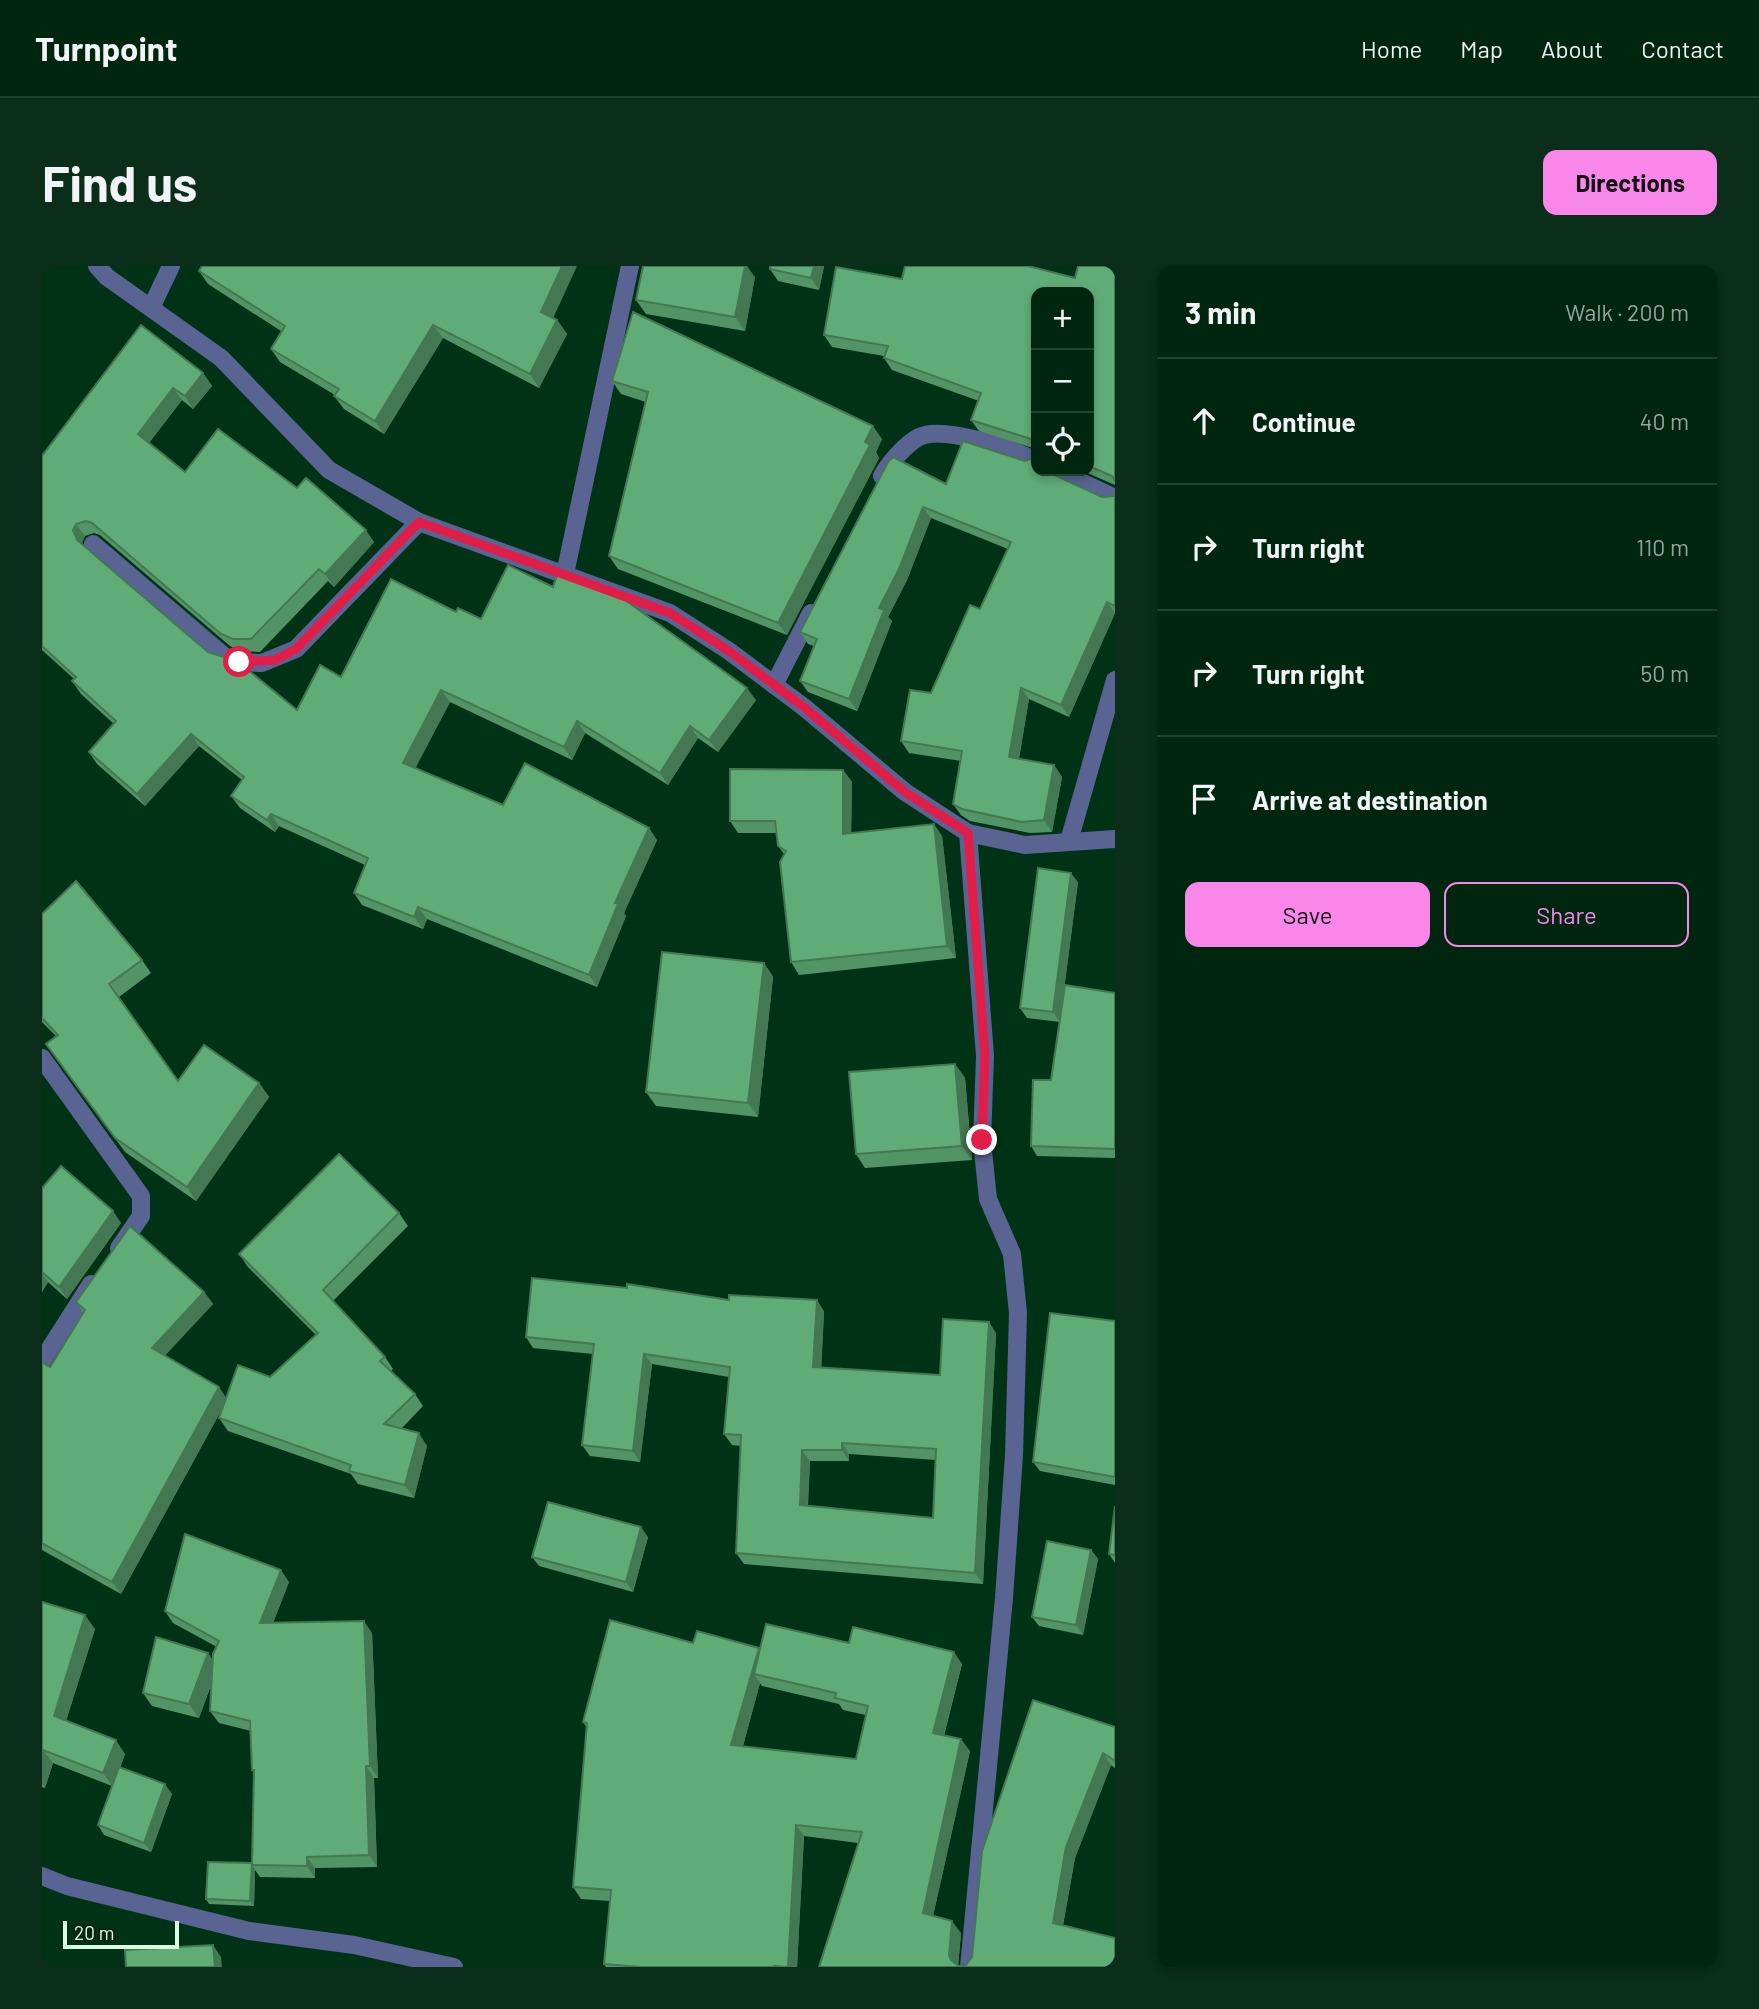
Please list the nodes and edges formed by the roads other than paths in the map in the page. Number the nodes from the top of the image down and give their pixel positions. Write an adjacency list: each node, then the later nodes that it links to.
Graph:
1 (97, 266): 4 (street)
2 (172, 266): 4 (street)
3 (630, 266): 11 (street)
4 (151, 308): 9 (street)
5 (1031, 459): 7 (street)
6 (1068, 476): 8 (street)
7 (874, 490)
8 (1115, 498)
9 (419, 522): 10 (street); 11 (street)
10 (93, 544)
11 (565, 574): 14 (street)
12 (818, 600): 14 (street)
13 (1115, 680): 17 (street)
14 (774, 685): 15 (street)
15 (968, 833): 17 (street); 22 (street)
16 (1115, 839): 17 (street)
17 (1069, 841)
18 (42, 1058): 19 (street)
19 (42, 1361)
20 (42, 1876): 21 (street)
21 (454, 1967)
22 (969, 1967)

